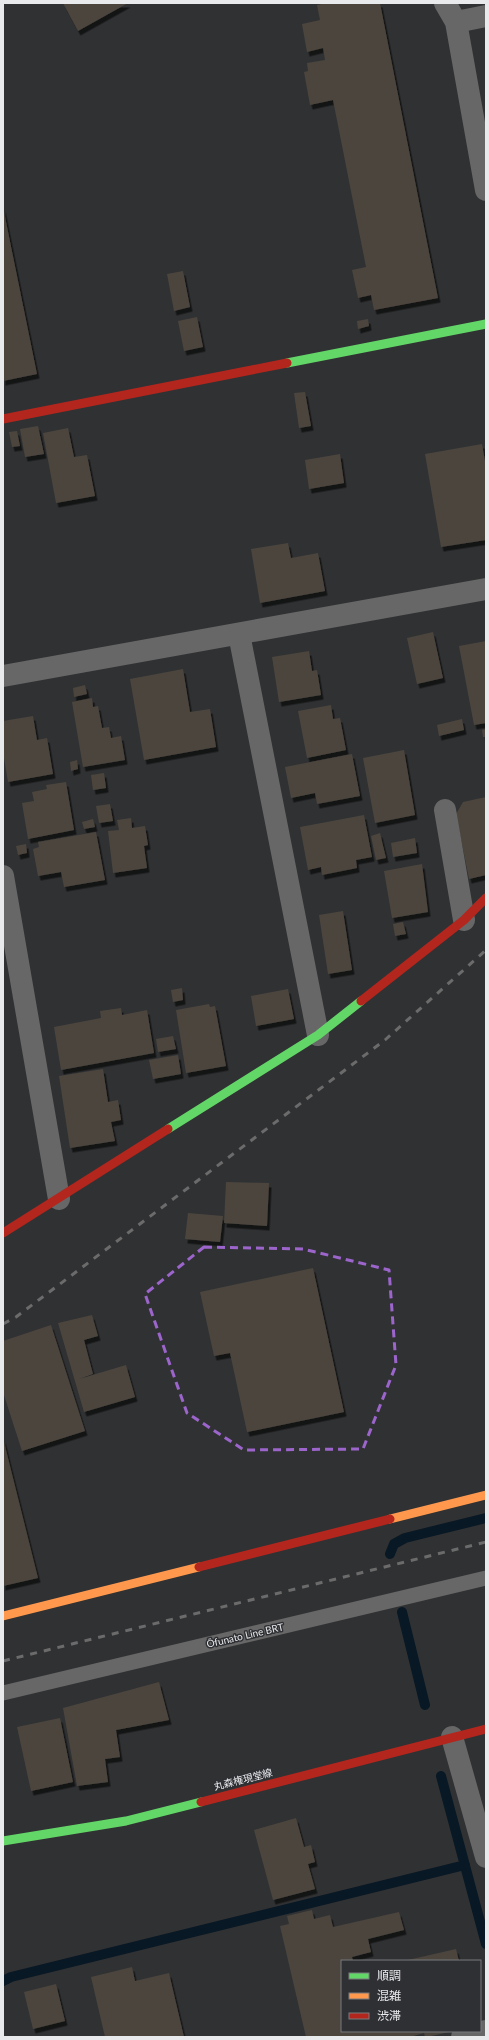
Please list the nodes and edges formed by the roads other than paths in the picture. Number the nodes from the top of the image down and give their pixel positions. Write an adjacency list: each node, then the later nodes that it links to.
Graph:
1 (445, 3): 3 (street)
2 (486, 16): 3 (street)
3 (456, 22): 4 (street)
4 (486, 190)
5 (486, 324): 6 (street)
6 (3, 419)
7 (486, 589): 8 (street)
8 (239, 634): 9 (street); 14 (street)
9 (3, 676)
10 (445, 810): 13 (street)
11 (3, 876): 15 (street)
12 (486, 898): 13 (street)
13 (464, 920): 14 (street)
14 (318, 1035): 15 (street)
15 (60, 1198): 16 (street)
16 (3, 1233)
17 (486, 1495): 19 (street)
18 (486, 1578): 20 (lane, Ōfunato Line BRT)
19 (3, 1616)
20 (3, 1693)
21 (486, 1729): 22 (street, 丸森権現堂線)
22 (452, 1737): 23 (street, 丸森権現堂線); 24 (street)
23 (3, 1841)
24 (486, 1857)
25 (486, 2031): 26 (street)
26 (462, 2037)

